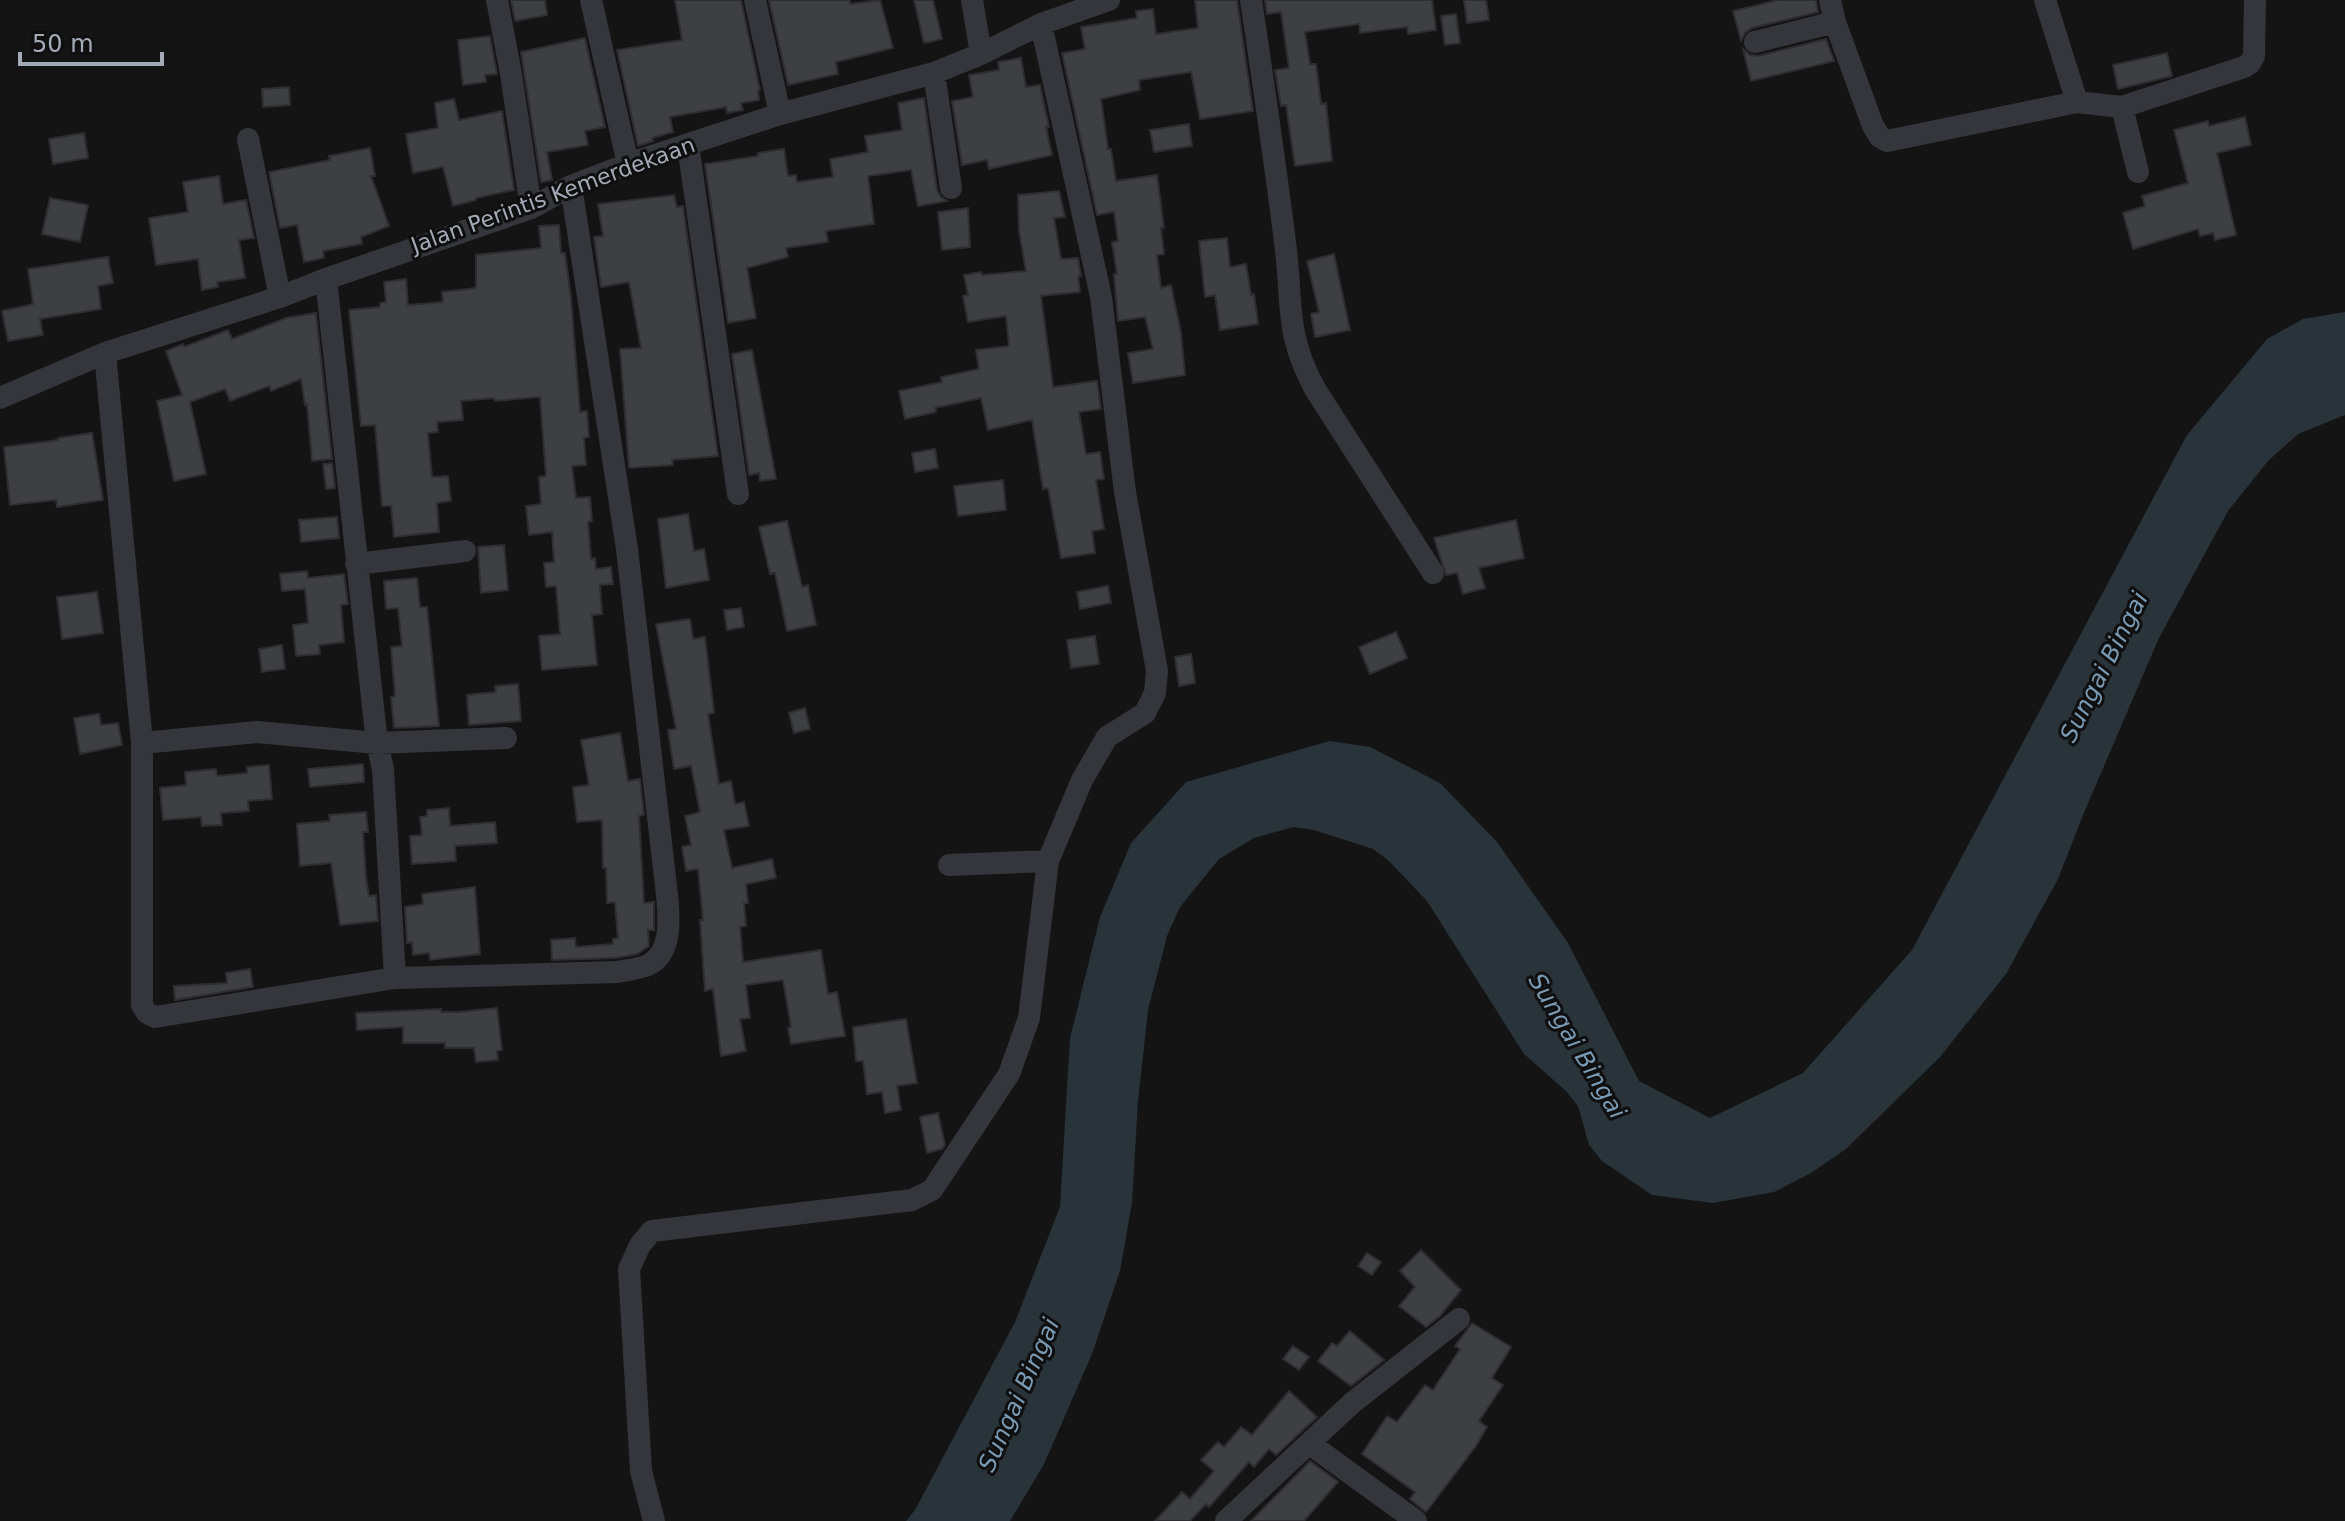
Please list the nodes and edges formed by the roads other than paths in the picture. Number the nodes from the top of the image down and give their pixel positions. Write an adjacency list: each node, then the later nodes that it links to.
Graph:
1 (497, 0): 23 (street)
2 (591, 0): 19 (street)
3 (755, 0): 16 (street)
4 (972, 0): 12 (street)
5 (1109, 0): 10 (street, Jalan Perintis Kemerdekaan)
6 (1251, 0): 31 (street)
7 (2045, 0): 14 (street)
8 (2255, 0): 15 (street)
9 (1833, 11): 11 (street); 14 (street)
10 (1041, 24): 12 (street, Jalan Perintis Kemerdekaan); 35 (street)
11 (1755, 42)
12 (981, 54): 13 (street, Jalan Perintis Kemerdekaan)
13 (934, 73): 16 (street, Jalan Perintis Kemerdekaan); 22 (street)
14 (2077, 102): 15 (street)
15 (2122, 107): 20 (street)
16 (780, 114): 18 (street, Jalan Perintis Kemerdekaan)
17 (248, 139): 25 (street)
18 (688, 145): 19 (street, Jalan Perintis Kemerdekaan); 28 (street)
19 (628, 164): 21 (street, Jalan Perintis Kemerdekaan)
20 (2138, 172)
21 (571, 186): 23 (street, Jalan Perintis Kemerdekaan); 37 (street)
22 (951, 188)
23 (531, 208): 24 (street, Jalan Perintis Kemerdekaan)
24 (326, 279): 25 (street, Jalan Perintis Kemerdekaan); 30 (street)
25 (280, 297): 26 (street, Jalan Perintis Kemerdekaan)
26 (105, 353): 27 (street, Jalan Perintis Kemerdekaan); 33 (street)
27 (0, 398)
28 (738, 494)
29 (465, 551): 30 (street)
30 (356, 564): 34 (street)
31 (1433, 573)
32 (506, 738): 34 (street)
33 (142, 743): 34 (street); 37 (street)
34 (377, 743): 37 (street)
35 (1048, 861): 36 (street); 40 (street)
36 (949, 865)
37 (395, 978)
38 (1459, 1319): 39 (street)
39 (1310, 1444): 41 (street); 42 (street)
40 (654, 1521)
41 (1226, 1521)
42 (1416, 1521)

